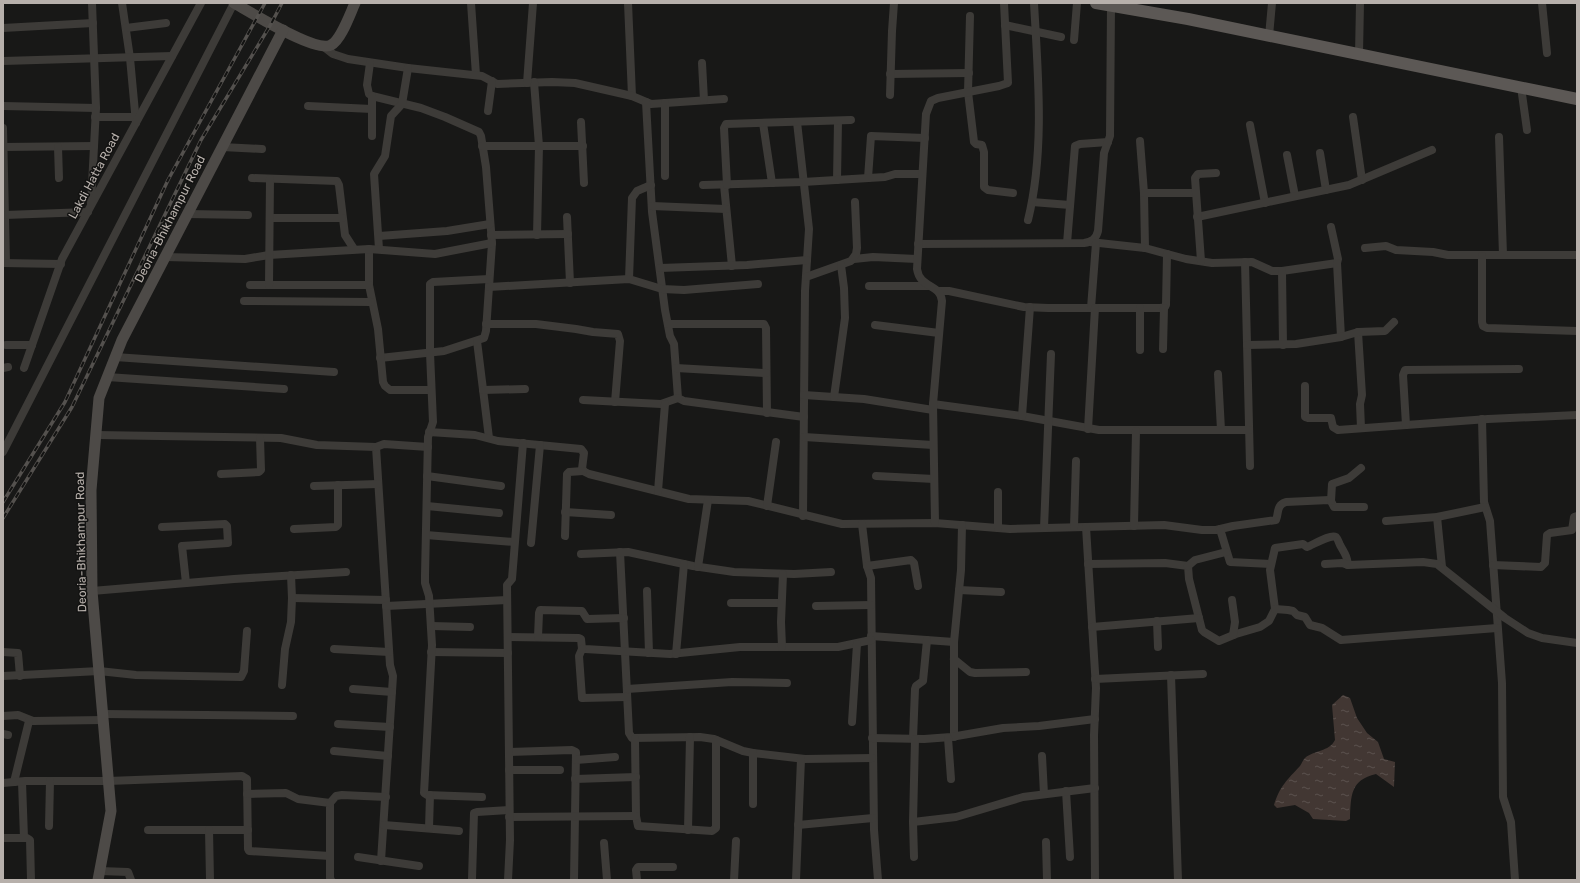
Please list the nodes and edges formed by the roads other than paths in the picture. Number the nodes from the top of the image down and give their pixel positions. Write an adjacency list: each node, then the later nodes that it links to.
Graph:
1 (92, 3): 20 (street)
2 (122, 3): 24 (street)
3 (201, 3): 33 (street, Lakdi Hatta Road)
4 (234, 3): 25 (main road); 234 (street)
5 (355, 3): 30 (main road)
6 (471, 3): 42 (street)
7 (532, 3): 44 (street)
8 (628, 3): 49 (street)
9 (894, 3): 41 (street)
10 (1004, 3): 22 (street)
11 (1034, 3): 26 (street)
12 (1077, 3): 29 (street)
13 (1096, 3): 17 (main road)
14 (1272, 3): 27 (street)
15 (1360, 3): 32 (street)
16 (1542, 3): 31 (street)
17 (1110, 5): 18 (main road); 76 (street)
18 (1131, 6): 27 (main road)
19 (970, 16): 40 (street)
20 (93, 23): 23 (street); 35 (street)
21 (166, 23): 24 (street)
22 (1005, 25): 26 (street); 46 (street)
23 (3, 28)
24 (126, 28): 34 (street)
25 (283, 30): 30 (main road); 83 (main road, Deoria-Bhikhampur Road)
26 (1036, 32): 28 (street); 109 (street)
27 (1269, 36): 32 (main road)
28 (1061, 37)
29 (1074, 40)
30 (324, 47): 37 (street)
31 (1547, 53)
32 (1358, 54): 45 (main road)
33 (172, 56): 34 (street); 63 (street, Lakdi Hatta Road)
34 (130, 58): 35 (street); 63 (street)
35 (94, 59): 36 (street); 58 (street)
36 (3, 61)
37 (370, 63): 39 (street); 48 (street)
38 (702, 63): 52 (street)
39 (408, 68): 42 (street); 55 (street)
40 (968, 73): 41 (street); 46 (street)
41 (890, 74): 47 (street)
42 (476, 75): 43 (street)
43 (492, 81): 44 (street); 60 (street)
44 (531, 82): 49 (street); 79 (street)
45 (1521, 87): 51 (main road); 71 (street)
46 (968, 92): 74 (street); 104 (street)
47 (890, 94)
48 (372, 96): 55 (street); 59 (street)
49 (632, 96): 53 (street)
50 (724, 99): 52 (street)
51 (1577, 99)
52 (704, 100): 54 (street)
53 (646, 102): 54 (street); 100 (street)
54 (665, 103): 90 (street)
55 (402, 104): 78 (street); 127 (street)
56 (3, 106): 58 (street)
57 (308, 106): 59 (street)
58 (96, 108): 61 (street)
59 (372, 109): 72 (street)
60 (488, 111)
61 (95, 117): 63 (street); 77 (street)
62 (1353, 117): 96 (street)
63 (136, 120): 113 (street, Lakdi Hatta Road)
64 (852, 120): 65 (street)
65 (838, 121): 67 (street); 95 (street)
66 (582, 122): 80 (street)
67 (798, 122): 68 (street); 97 (street)
68 (764, 123): 99 (street); 102 (street)
69 (1250, 125): 110 (street)
70 (3, 128): 81 (street)
71 (1527, 130)
72 (372, 136)
73 (1499, 137): 139 (street)
74 (925, 138): 89 (street); 93 (street)
75 (1140, 141): 105 (street)
76 (1108, 142): 111 (street); 129 (street)
77 (94, 146): 82 (street); 113 (street)
78 (482, 146): 79 (street); 123 (street)
79 (540, 146): 80 (street); 125 (street)
80 (583, 146): 98 (street)
81 (3, 147): 82 (street); 116 (street)
82 (58, 147): 91 (street)
83 (222, 147): 84 (street); 115 (main road, Deoria-Bhikhampur Road)
84 (262, 148)
85 (1432, 150): 96 (street)
86 (1320, 153): 103 (street)
87 (1288, 155): 107 (street)
88 (1216, 173): 106 (street)
89 (922, 174): 93 (street); 131 (street)
90 (665, 176)
91 (59, 178)
92 (252, 178): 94 (street)
93 (868, 178): 95 (street)
94 (270, 179): 120 (street); 121 (street)
95 (837, 180): 97 (street)
96 (1362, 180): 103 (street)
97 (803, 182): 99 (street); 145 (street)
98 (584, 183)
99 (772, 183): 102 (street)
100 (651, 185): 112 (street); 156 (street)
101 (703, 185): 102 (street)
102 (726, 185): 114 (street)
103 (1326, 190): 107 (street)
104 (1013, 193)
105 (1144, 193): 106 (street); 132 (street)
106 (1196, 194): 119 (street)
107 (1295, 196): 110 (street)
108 (855, 202): 143 (street)
109 (1032, 202): 111 (street); 122 (street)
110 (1265, 203): 119 (street)
111 (1070, 205): 130 (street)
112 (652, 206): 114 (street); 153 (street)
113 (90, 209): 116 (street); 150 (street, Lakdi Hatta Road)
114 (726, 209): 152 (street)
115 (188, 214): 117 (street); 142 (main road, Deoria-Bhikhampur Road)
116 (5, 215): 148 (street)
117 (248, 215)
118 (567, 217): 126 (street)
119 (1197, 217): 146 (street)
120 (270, 218): 121 (street); 138 (street)
121 (342, 218): 134 (street)
122 (1028, 220)
123 (490, 224): 127 (street); 128 (street)
124 (1331, 227): 149 (street)
125 (537, 234): 126 (street); 128 (street)
126 (568, 234): 158 (street)
127 (379, 236): 136 (street)
128 (491, 239): 136 (street); 157 (street)
129 (1093, 242): 130 (street); 132 (street); 170 (street)
130 (1067, 243): 131 (street)
131 (918, 244): 144 (street)
132 (1145, 248): 137 (street)
133 (1365, 248): 141 (street)
134 (354, 249): 135 (street); 138 (street)
135 (369, 249): 136 (street); 162 (street)
136 (379, 249)
137 (1167, 254): 146 (street); 172 (street)
138 (269, 255): 142 (street); 161 (street)
139 (1503, 255): 140 (street); 141 (street)
140 (1577, 255)
141 (1482, 256): 177 (street)
142 (165, 257): 190 (main road, Deoria-Bhikhampur Road)
143 (854, 259): 144 (street); 151 (street)
144 (917, 259): 164 (street)
145 (807, 260): 152 (street); 155 (street)
146 (1201, 261): 147 (street)
147 (1245, 262): 154 (street); 184 (street)
148 (5, 263): 150 (street)
149 (1337, 263): 154 (street); 180 (street)
150 (61, 264): 182 (street, Lakdi Hatta Road)
151 (841, 265): 155 (street); 205 (street)
152 (732, 266): 153 (street)
153 (660, 268): 165 (street)
154 (1282, 271): 185 (street)
155 (806, 277): 204 (street)
156 (629, 279): 158 (street); 165 (street)
157 (489, 283): 158 (street); 174 (street); 188 (street)
158 (570, 283)
159 (758, 284): 165 (street)
160 (250, 285): 161 (street)
161 (269, 285): 162 (street)
162 (369, 285): 168 (street)
163 (870, 286): 164 (street)
164 (930, 286): 166 (street)
165 (662, 289): 175 (street)
166 (938, 291): 169 (street); 179 (street)
167 (244, 301): 168 (street)
168 (372, 302): 191 (street)
169 (1030, 307): 170 (street); 213 (street)
170 (1093, 308): 171 (street); 219 (street)
171 (1140, 308): 172 (street); 187 (street)
172 (1164, 308): 186 (street)
173 (1394, 322): 178 (street)
174 (486, 324): 181 (street); 208 (street)
175 (668, 324): 193 (street); 196 (street)
176 (876, 325): 179 (street)
177 (1577, 330)
178 (1358, 332): 180 (street); 218 (street)
179 (939, 333): 210 (street)
180 (1341, 337): 185 (street)
181 (477, 341): 188 (street); 203 (street)
182 (32, 344): 183 (street); 192 (street, Lakdi Hatta Road)
183 (6, 345)
184 (1247, 345): 185 (street); 221 (street)
185 (1283, 345)
186 (1164, 349)
187 (1140, 350)
188 (430, 353): 191 (street); 202 (street)
189 (1050, 354): 216 (street)
190 (115, 357): 195 (street); 198 (main road, Deoria-Bhikhampur Road)
191 (380, 358): 202 (street)
192 (24, 368)
193 (676, 368): 196 (street); 206 (street)
194 (1519, 370): 217 (street)
195 (334, 372)
196 (766, 373): 211 (street)
197 (1218, 374): 220 (street)
198 (107, 377): 200 (street); 224 (main road, Deoria-Bhikhampur Road)
199 (1305, 386): 218 (street)
200 (284, 389)
201 (525, 389): 203 (street)
202 (431, 390): 223 (street)
203 (483, 390): 227 (street)
204 (804, 395): 205 (street); 214 (street)
205 (834, 397): 210 (street)
206 (678, 398): 209 (street); 211 (street)
207 (583, 400): 208 (street)
208 (615, 402): 209 (street)
209 (665, 404): 247 (street)
210 (933, 407): 213 (street); 231 (street)
211 (767, 413): 214 (street)
212 (1577, 415): 215 (street)
213 (1022, 416): 216 (street)
214 (804, 417): 225 (street)
215 (1482, 419): 217 (street); 254 (street)
216 (1047, 421): 219 (street); 270 (street)
217 (1406, 425): 218 (street)
218 (1361, 428)
219 (1088, 429): 222 (street)
220 (1221, 430): 221 (street); 222 (street)
221 (1249, 430): 236 (street)
222 (1136, 431): 265 (street)
223 (429, 432): 227 (street); 233 (street)
224 (96, 435): 226 (street); 297 (main road, Deoria-Bhikhampur Road)
225 (804, 437): 231 (street); 258 (street)
226 (260, 438): 232 (street); 239 (street)
227 (489, 438): 229 (street)
228 (776, 442): 252 (street)
229 (523, 443): 230 (street); 275 (street)
230 (540, 445): 238 (street); 276 (street)
231 (933, 445): 242 (street)
232 (376, 447): 233 (street); 243 (street)
233 (428, 447): 240 (street)
234 (3, 452)
235 (1076, 461): 267 (street)
236 (1250, 466)
237 (1361, 468): 250 (street)
238 (583, 471): 247 (street); 255 (street)
239 (221, 474)
240 (427, 476): 246 (street); 251 (street)
241 (876, 476): 242 (street)
242 (934, 479): 262 (street)
243 (378, 484): 244 (street); 303 (street)
244 (338, 485): 245 (street); 271 (street)
245 (314, 486)
246 (501, 486)
247 (658, 491): 249 (street)
248 (998, 492): 269 (street)
249 (708, 500): 252 (street); 288 (street)
250 (1331, 501): 253 (street); 272 (street)
251 (426, 506): 256 (street); 273 (street)
252 (767, 506): 258 (street)
253 (1364, 507)
254 (1485, 507): 260 (street); 285 (street)
255 (565, 512): 257 (street); 274 (street)
256 (499, 513)
257 (611, 515)
258 (803, 516): 263 (street)
259 (1577, 516): 285 (street)
260 (1437, 517): 261 (street); 289 (street)
261 (1386, 521)
262 (935, 523): 263 (street); 264 (street)
263 (862, 524): 286 (street)
264 (962, 525): 269 (street); 296 (street)
265 (1134, 526): 268 (street); 272 (street)
266 (162, 527): 294 (street)
267 (1074, 527): 268 (street); 270 (street)
268 (1086, 527): 281 (street)
269 (998, 528): 270 (street)
270 (1044, 528)
271 (294, 529)
272 (1220, 529): 278 (street)
273 (426, 535): 275 (street); 306 (street)
274 (565, 536)
275 (514, 542): 301 (street)
276 (531, 543)
277 (620, 552): 279 (street); 280 (street); 311 (street)
278 (1226, 552): 282 (street); 287 (street)
279 (581, 554)
280 (684, 564): 288 (street); 337 (street)
281 (1088, 564): 287 (street); 316 (street)
282 (1271, 564): 284 (street); 309 (street)
283 (1325, 564): 284 (street)
284 (1348, 565): 289 (street)
285 (1493, 565): 310 (street)
286 (868, 566): 295 (street); 307 (street)
287 (1188, 566): 312 (street)
288 (698, 567): 292 (street)
289 (1442, 567): 310 (street)
290 (346, 572): 293 (street)
291 (831, 572): 292 (street)
292 (783, 574): 305 (street)
293 (291, 575): 294 (street); 300 (street)
294 (186, 583): 297 (street)
295 (918, 586)
296 (959, 590): 299 (street); 324 (street)
297 (92, 591): 339 (main road, Deoria-Bhikhampur Road)
298 (647, 591): 336 (street)
299 (1001, 592)
300 (292, 598): 303 (street); 347 (street)
301 (507, 600): 306 (street); 320 (street)
302 (1232, 600): 319 (street)
303 (386, 603): 306 (street); 333 (street)
304 (730, 603): 305 (street)
305 (781, 603): 328 (street)
306 (430, 604): 314 (street)
307 (871, 605): 308 (street); 322 (street)
308 (816, 606)
309 (1274, 609): 317 (street); 319 (street)
310 (1496, 611): 317 (street); 326 (street)
311 (624, 618): 321 (street); 331 (street)
312 (1199, 618): 313 (street); 319 (street)
313 (1157, 622): 316 (street); 327 (street)
314 (432, 626): 315 (street); 334 (street)
315 (470, 627)
316 (1092, 627): 345 (street)
317 (1497, 628): 434 (street)
318 (247, 631): 339 (street)
319 (1233, 635)
320 (508, 637): 321 (street); 335 (street)
321 (538, 638): 330 (street)
322 (871, 638): 323 (street); 325 (street); 361 (street)
323 (927, 640): 324 (street); 363 (street)
324 (954, 642): 338 (street)
325 (857, 644): 328 (street); 356 (street)
326 (1577, 644)
327 (1158, 646)
328 (782, 647): 337 (street)
329 (334, 649): 333 (street)
330 (582, 649): 331 (street); 350 (street)
331 (626, 651): 336 (street); 350 (street)
332 (3, 652): 344 (street)
333 (389, 652): 349 (street)
334 (431, 652): 335 (street); 387 (street)
335 (508, 653): 366 (street)
336 (649, 653): 337 (street)
337 (676, 654)
338 (954, 658): 340 (street); 360 (street)
339 (99, 671): 344 (street); 353 (main road, Deoria-Bhikhampur Road)
340 (1026, 672)
341 (1203, 674): 342 (street)
342 (1172, 675): 345 (street); 433 (street)
343 (3, 676): 344 (street)
344 (20, 676)
345 (1095, 679): 354 (street)
346 (787, 683): 350 (street)
347 (282, 685)
348 (353, 690): 349 (street)
349 (392, 692): 358 (street)
350 (627, 693): 362 (street)
351 (3, 716): 355 (street)
352 (293, 716): 353 (street)
353 (103, 717): 355 (street); 380 (main road, Deoria-Bhikhampur Road)
354 (1095, 719): 360 (street); 383 (street)
355 (30, 721): 381 (street)
356 (852, 722)
357 (338, 724): 358 (street)
358 (390, 727): 368 (street)
359 (690, 737): 362 (street); 364 (street); 404 (street)
360 (951, 737): 363 (street); 377 (street)
361 (872, 738): 363 (street); 371 (street)
362 (635, 739): 376 (street)
363 (914, 739): 396 (street)
364 (716, 740): 367 (street); 404 (street)
365 (334, 750): 368 (street)
366 (509, 752): 373 (street); 374 (street)
367 (752, 753): 372 (street); 391 (street)
368 (388, 756): 388 (street)
369 (1042, 756): 386 (street)
370 (615, 757): 373 (street)
371 (872, 758): 372 (street); 395 (street)
372 (801, 759): 398 (street)
373 (576, 760): 378 (street)
374 (509, 770): 375 (street); 392 (street)
375 (560, 770)
376 (636, 777): 378 (street); 394 (street)
377 (951, 779)
378 (575, 780): 393 (street)
379 (50, 781): 380 (street); 381 (street); 399 (street)
380 (108, 781): 385 (street); 418 (main road, Deoria-Bhikhampur Road)
381 (18, 782): 382 (street); 407 (street)
382 (3, 783)
383 (1095, 788): 384 (street); 432 (street)
384 (1066, 791): 386 (street); 414 (street)
385 (247, 794): 390 (street); 403 (street)
386 (1044, 794): 396 (street)
387 (430, 795): 389 (street); 400 (street)
388 (386, 797): 390 (street); 397 (street)
389 (482, 797)
390 (330, 803): 411 (street)
391 (753, 804)
392 (509, 813): 393 (street); 419 (street); 424 (street)
393 (574, 816): 394 (street); 425 (street)
394 (636, 816): 404 (street)
395 (873, 818): 398 (street); 430 (street)
396 (913, 822): 413 (street)
397 (384, 825): 400 (street); 415 (street)
398 (798, 825): 429 (street)
399 (49, 826)
400 (429, 828): 405 (street)
401 (148, 830): 402 (street)
402 (209, 830): 403 (street); 422 (street)
403 (248, 830): 411 (street)
404 (688, 830)
405 (459, 831)
406 (3, 838): 407 (street)
407 (24, 838): 420 (street)
408 (736, 841): 428 (street)
409 (1046, 842): 431 (street)
410 (604, 843): 426 (street)
411 (330, 856): 423 (street)
412 (358, 857): 415 (street)
413 (914, 857)
414 (1070, 857)
415 (382, 861): 416 (street)
416 (419, 866)
417 (673, 867): 427 (street)
418 (99, 876): 421 (street)
419 (472, 879)
420 (31, 880)
421 (131, 880)
422 (210, 880)
423 (331, 880)
424 (508, 880)
425 (574, 880)
426 (607, 880)
427 (636, 880)
428 (734, 880)
429 (796, 880)
430 (878, 880)
431 (1046, 880)
432 (1095, 880)
433 (1178, 880)
434 (1515, 880)

